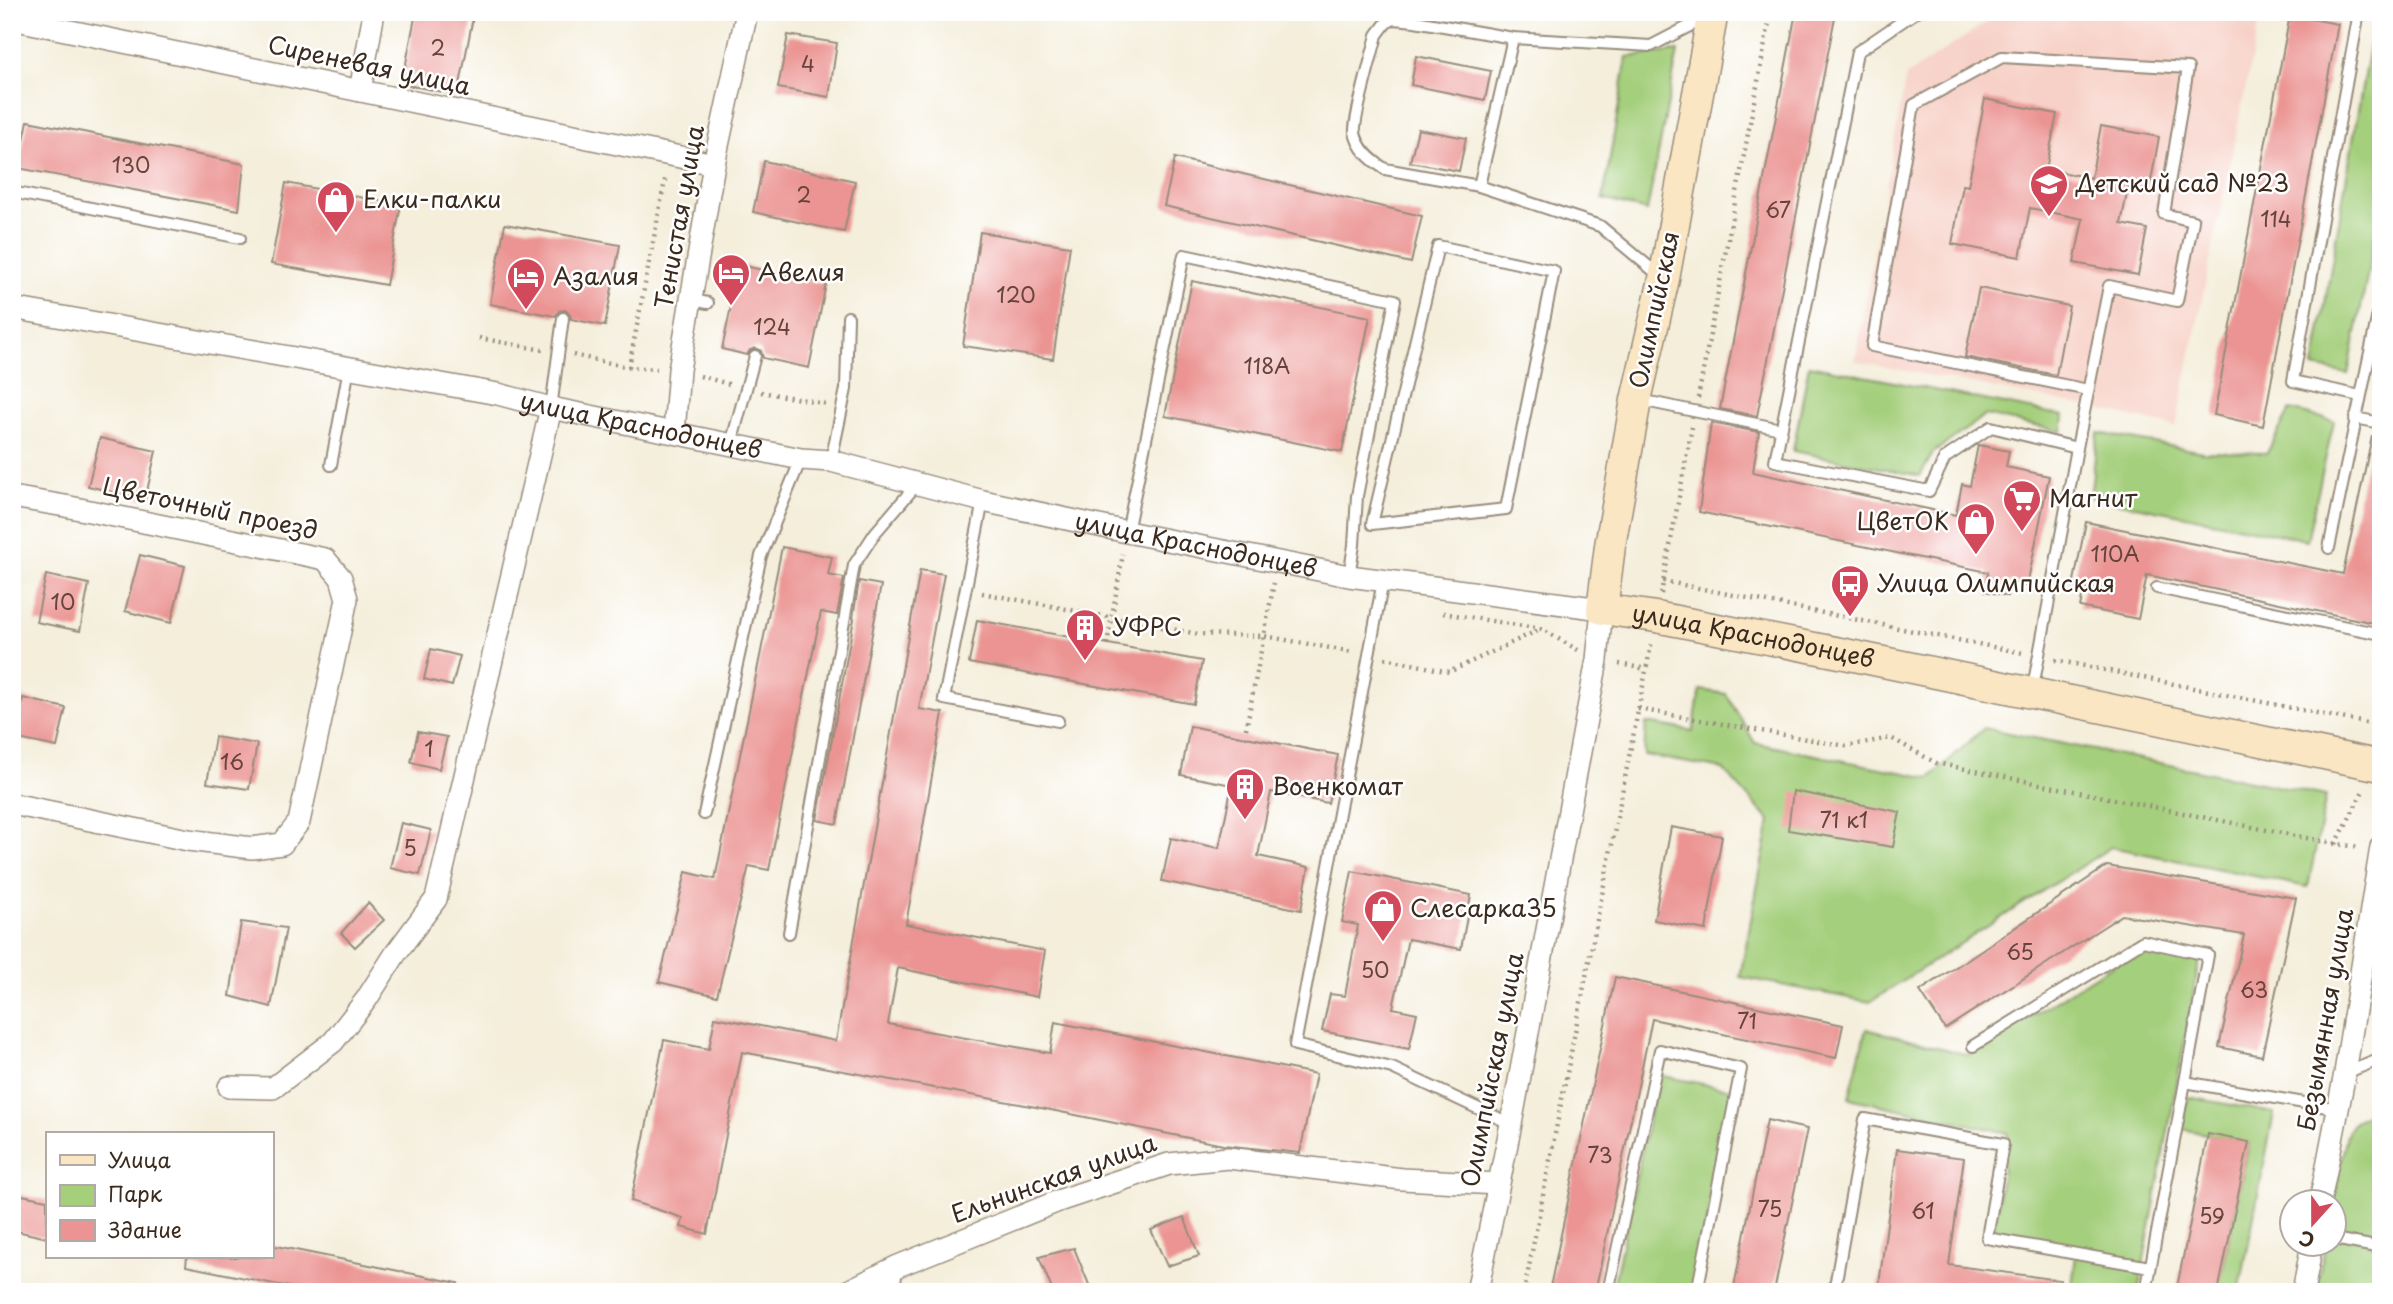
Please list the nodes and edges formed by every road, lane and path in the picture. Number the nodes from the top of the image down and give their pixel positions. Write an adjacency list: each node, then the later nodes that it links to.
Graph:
1 (374, 12): 9 (street)
2 (747, 12): 11 (street, Тенистая улица)
3 (1771, 12): 27 (path)
4 (1916, 12): 30 (lane)
5 (2359, 12): 24 (lane)
6 (1713, 13): 8 (lane); 15 (main road, Олимпийская)
7 (12, 19): 9 (street, Сиреневая улица)
8 (1513, 38): 12 (lane); 12 (lane)
9 (360, 91): 10 (street, Сиреневая улица)
10 (670, 156): 11 (street, Сиреневая улица); 21 (path)
11 (714, 164): 31 (street, Тенистая улица)
12 (1479, 186): 15 (lane)
13 (12, 192): 14 (lane)
14 (240, 238)
15 (1664, 279): 25 (main road, Олимпийская)
16 (2381, 300): 24 (lane)
17 (12, 308): 22 (street, улица Краснодонцев)
18 (848, 317): 35 (lane)
19 (563, 318): 26 (lane)
20 (755, 356): 32 (lane)
21 (629, 367)
22 (349, 368): 26 (street, улица Краснодонцев); 36 (lane)
23 (2088, 390): 23 (lane); 33 (lane)
24 (2360, 396): 28 (lane)
25 (1636, 400): 27 (lane); 48 (main road, Олимпийская)
26 (551, 408): 31 (street, улица Краснодонцев); 73 (street)
27 (1695, 412): 30 (lane); 51 (path)
28 (2356, 418): 29 (lane); 42 (lane)
29 (2381, 423)
30 (1781, 429): 33 (lane)
31 (674, 432): 32 (street, улица Краснодонцев)
32 (731, 444): 34 (street, улица Краснодонцев)
33 (2077, 448): 59 (lane)
34 (801, 459): 35 (street, улица Краснодонцев); 65 (lane)
35 (831, 461): 37 (street, улица Краснодонцев)
36 (331, 465)
37 (918, 483): 39 (street, улица Краснодонцев); 68 (lane)
38 (12, 497): 64 (street, Цветочный проезд)
39 (983, 501): 41 (street, улица Краснодонцев); 47 (lane)
40 (1372, 524): 40 (lane)
41 (1127, 532): 43 (street, улица Краснодонцев); 44 (lane); 50 (path)
42 (2329, 548)
43 (1277, 561): 44 (street, улица Краснодонцев); 54 (path)
44 (1349, 576): 45 (street, улица Краснодонцев)
45 (1383, 581): 48 (street, улица Краснодонцев); 56 (lane)
46 (2157, 588): 53 (lane)
47 (965, 590): 50 (path); 61 (lane)
48 (1602, 609): 51 (main road, улица Краснодонцев); 57 (street, Олимпийская улица)
49 (1433, 612): 52 (path)
50 (1111, 617): 54 (path); 55 (path)
51 (1656, 617): 58 (path); 59 (main road, улица Краснодонцев)
52 (1541, 629): 56 (path); 57 (path)
53 (2381, 634)
54 (1264, 636): 56 (path); 62 (path)
55 (1107, 644)
56 (1370, 655): 75 (lane)
57 (1597, 660): 58 (path); 75 (street, Олимпийская улица)
58 (1646, 669): 60 (path)
59 (2032, 693): 63 (main road, улица Краснодонцев)
60 (1638, 709): 66 (path); 86 (path)
61 (1058, 721)
62 (1246, 729)
63 (2379, 766): 66 (path)
64 (12, 804)
65 (704, 814)
66 (2336, 845): 67 (path)
67 (2381, 848): 71 (street, Безымянная улица)
68 (789, 933)
69 (1973, 1046): 72 (lane)
70 (2381, 1059): 71 (lane)
71 (2345, 1073): 74 (street, Безымянная улица)
72 (2185, 1082): 74 (lane); 82 (lane)
73 (229, 1087)
74 (2338, 1109): 77 (street, Безымянная улица)
75 (1511, 1124): 76 (street, Олимпийская улица)
76 (1499, 1184): 81 (street, Ельнинская улица); 85 (street, Олимпийская улица)
77 (2323, 1188)
78 (2348, 1242): 79 (lane)
79 (2381, 1248)
80 (2309, 1258): 91 (street)
81 (898, 1266): 83 (street, Ельнинская улица); 84 (lane)
82 (2150, 1266): 89 (lane); 90 (lane)
83 (846, 1292)
84 (893, 1292)
85 (1477, 1292)
86 (1524, 1292)
87 (1608, 1292): 88 (lane)
88 (1697, 1292)
89 (1834, 1292)
90 (2146, 1292)
91 (2303, 1292)

